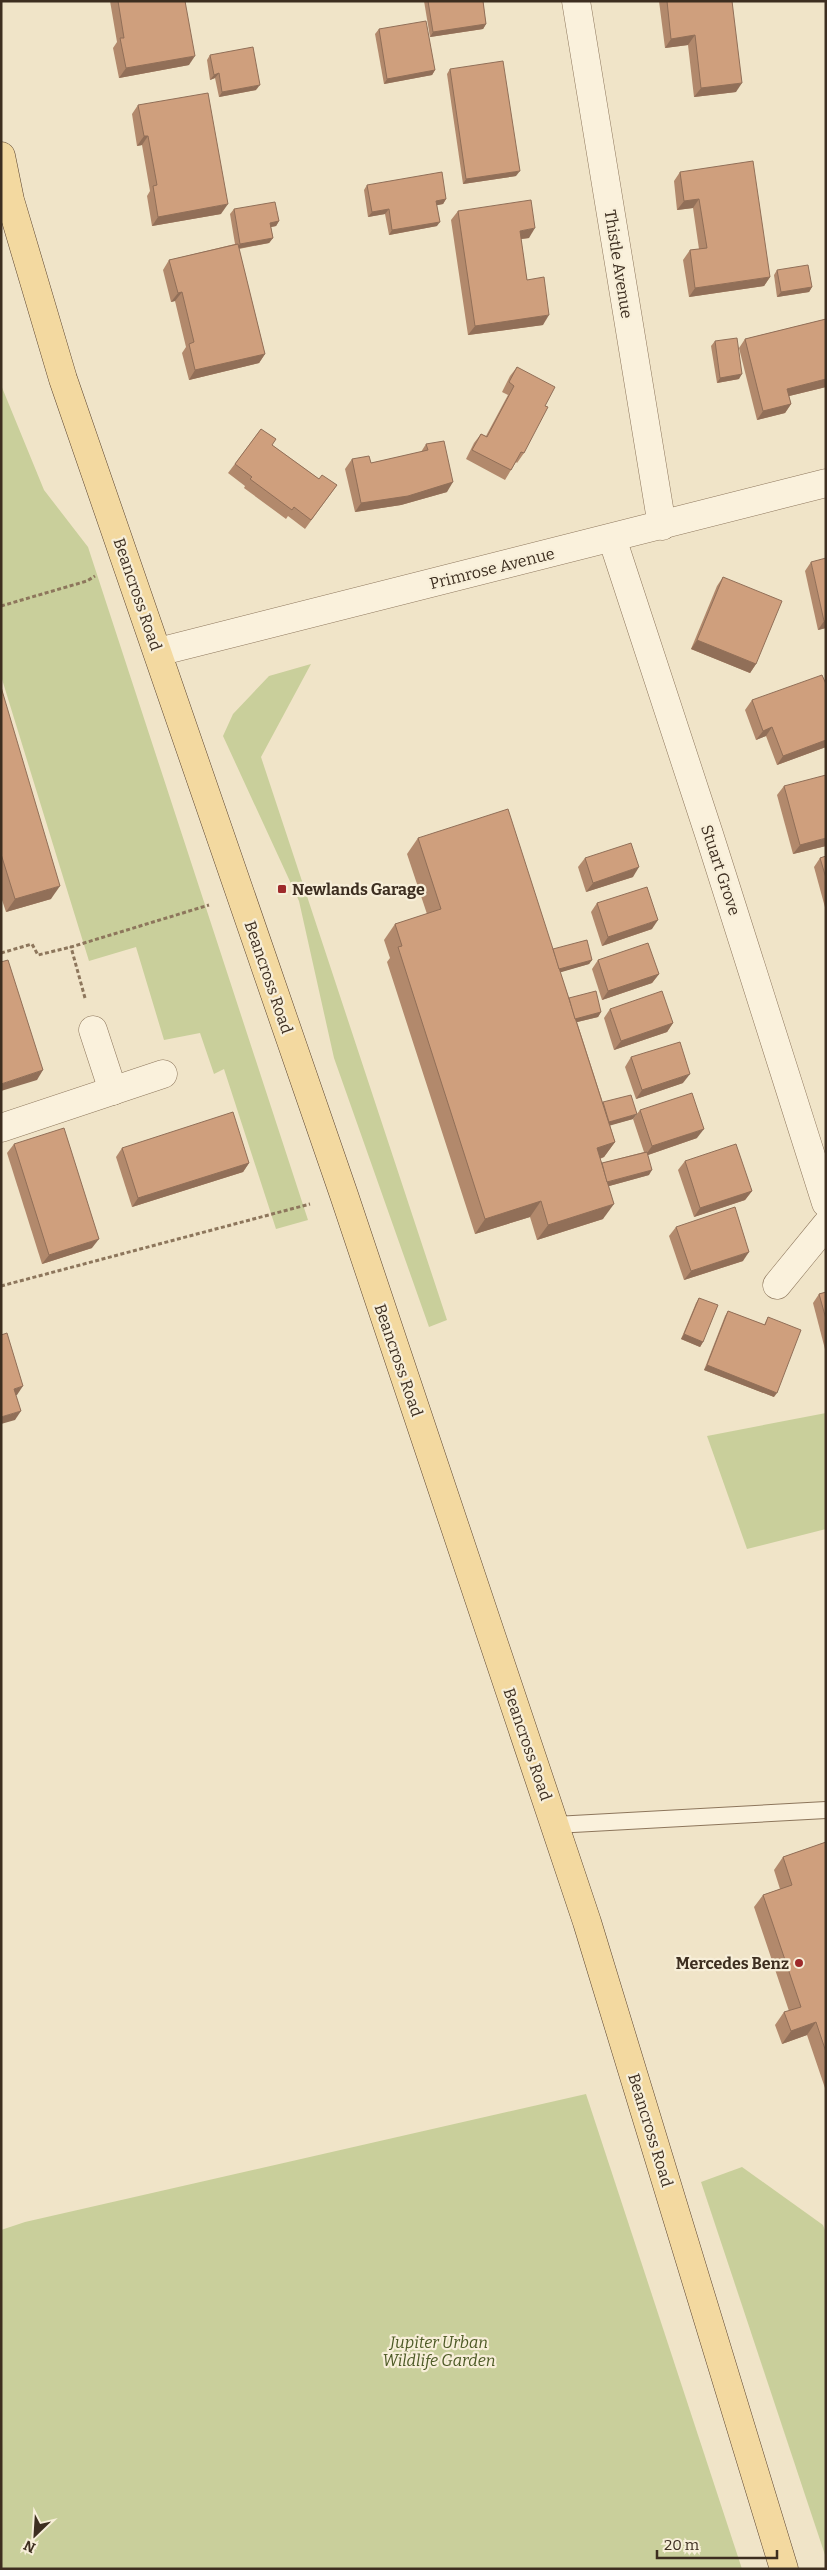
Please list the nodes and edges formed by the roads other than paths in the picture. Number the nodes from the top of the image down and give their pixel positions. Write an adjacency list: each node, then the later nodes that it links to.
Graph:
1 (576, 1): 4 (street, Thistle Avenue)
2 (1, 156): 6 (main road, Beancross Road)
3 (826, 483): 4 (street, Primrose Avenue)
4 (662, 526): 5 (street, Primrose Avenue)
5 (612, 538): 6 (street, Primrose Avenue); 11 (street, Stuart Grove)
6 (158, 652): 15 (main road, Beancross Road)
7 (93, 1030): 9 (street)
8 (163, 1074): 9 (street)
9 (113, 1091): 10 (street)
10 (1, 1128)
11 (826, 1203)
12 (826, 1224): 13 (street)
13 (777, 1285)
14 (826, 1810): 15 (lane)
15 (555, 1825): 16 (main road, Beancross Road)
16 (784, 2569)

